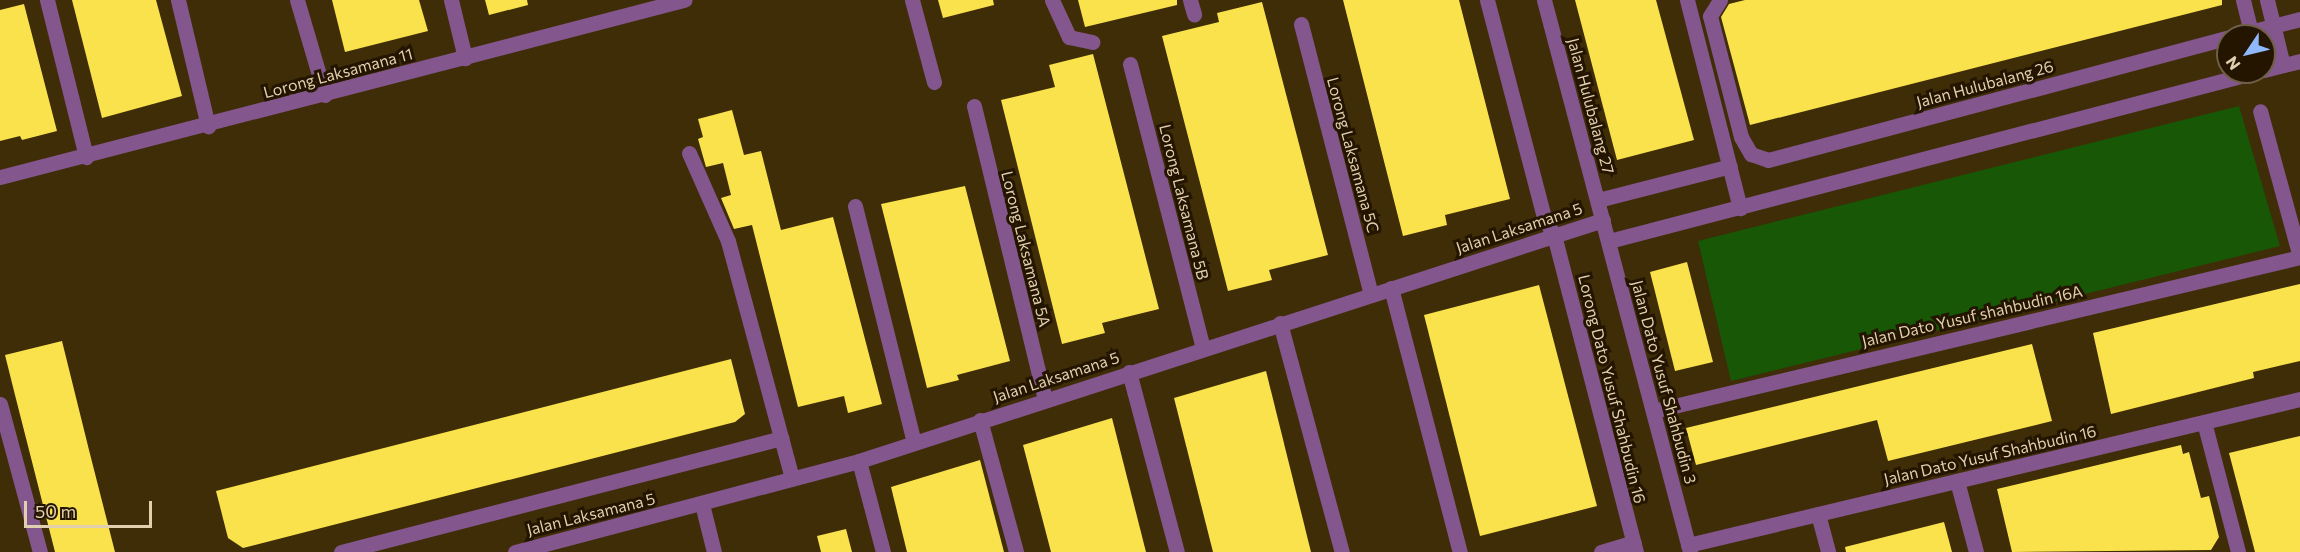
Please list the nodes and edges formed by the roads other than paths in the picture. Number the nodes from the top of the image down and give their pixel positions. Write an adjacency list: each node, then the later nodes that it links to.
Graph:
1 (47, 0): 34 (street)
2 (178, 0): 32 (street)
3 (297, 0): 29 (street)
4 (451, 0): 22 (street)
5 (684, 0): 22 (street, Lorong Laksamana 11)
6 (912, 0): 27 (street)
7 (1052, 0): 21 (street)
8 (1487, 0): 41 (street, Lorong Dato Yusuf Shahbudin 16)
9 (1544, 0): 37 (street, Jalan Hulubalang 27)
10 (1687, 0): 35 (street)
11 (1720, 0): 20 (street, Jalan Hulubalang 26)
12 (2243, 0): 16 (street)
13 (2267, 0): 17 (street)
14 (2300, 19): 18 (street)
15 (1301, 24): 45 (street, Lorong Laksamana 5C)
16 (2249, 24)
17 (2273, 24)
18 (2276, 25)
19 (2276, 35): 25 (street)
20 (2216, 41)
21 (1092, 42)
22 (465, 58): 29 (street, Lorong Laksamana 11)
23 (2300, 61): 25 (street)
24 (1130, 64): 47 (street, Lorong Laksamana 5B)
25 (2283, 65): 26 (street)
26 (2276, 67)
27 (934, 82)
28 (2216, 83): 39 (street)
29 (325, 95): 32 (street, Lorong Laksamana 11)
30 (974, 106): 50 (street, Lorong Laksamana 5A)
31 (2260, 111): 43 (street)
32 (208, 126): 34 (street, Lorong Laksamana 11)
33 (689, 153): 55 (street)
34 (86, 157): 36 (street, Lorong Laksamana 11)
35 (1730, 166): 37 (street); 39 (street)
36 (0, 177)
37 (1598, 200): 40 (street, Jalan Hulubalang 27)
38 (855, 206): 56 (street)
39 (1740, 208): 42 (street)
40 (1603, 220): 41 (street, Jalan Laksamana 5); 42 (street, Jalan Dato Yusuf Shahbudin 3)
41 (1554, 235): 44 (street, Jalan Laksamana 5); 62 (street, Lorong Dato Yusuf Shahbudin 16)
42 (1609, 241): 52 (street, Jalan Dato Yusuf Shahbudin 3)
43 (2300, 257): 52 (street, Jalan Dato Yusuf shahbudin 16A)
44 (1391, 288): 45 (street, Jalan Laksamana 5); 72 (street)
45 (1371, 295): 46 (street, Jalan Laksamana 5)
46 (1280, 324): 47 (street, Jalan Laksamana 5); 71 (street)
47 (1203, 349): 48 (street, Jalan Laksamana 5)
48 (1129, 372): 50 (street, Jalan Laksamana 5); 70 (street)
49 (2300, 399): 54 (street, Jalan Dato Yusuf Shahbudin 16)
50 (1045, 400): 53 (street, Jalan Laksamana 5)
51 (0, 404): 64 (street)
52 (1653, 411): 63 (street, Jalan Dato Yusuf Shahbudin 3)
53 (980, 420): 56 (street, Jalan Laksamana 5); 69 (street)
54 (2204, 422): 59 (street, Jalan Dato Yusuf Shahbudin 16); 76 (street)
55 (781, 438): 58 (street); 65 (street, Jalan Laksamana 5)
56 (914, 442): 57 (street, Jalan Laksamana 5)
57 (859, 461): 58 (street, Jalan Laksamana 5); 68 (street)
58 (792, 479): 60 (street, Jalan Laksamana 5)
59 (1958, 481): 61 (street, Jalan Dato Yusuf Shahbudin 16); 75 (street)
60 (702, 504): 66 (street, Jalan Laksamana 5); 67 (street)
61 (1818, 514): 63 (street, Jalan Dato Yusuf Shahbudin 16); 74 (street)
62 (1634, 547): 73 (street)
63 (1689, 548)
64 (40, 552)
65 (341, 552)
66 (515, 552)
67 (714, 552)
68 (883, 552)
69 (1016, 552)
70 (1177, 552)
71 (1342, 552)
72 (1460, 552)
73 (1601, 552)
74 (1828, 552)
75 (1976, 552)
76 (2238, 552)

